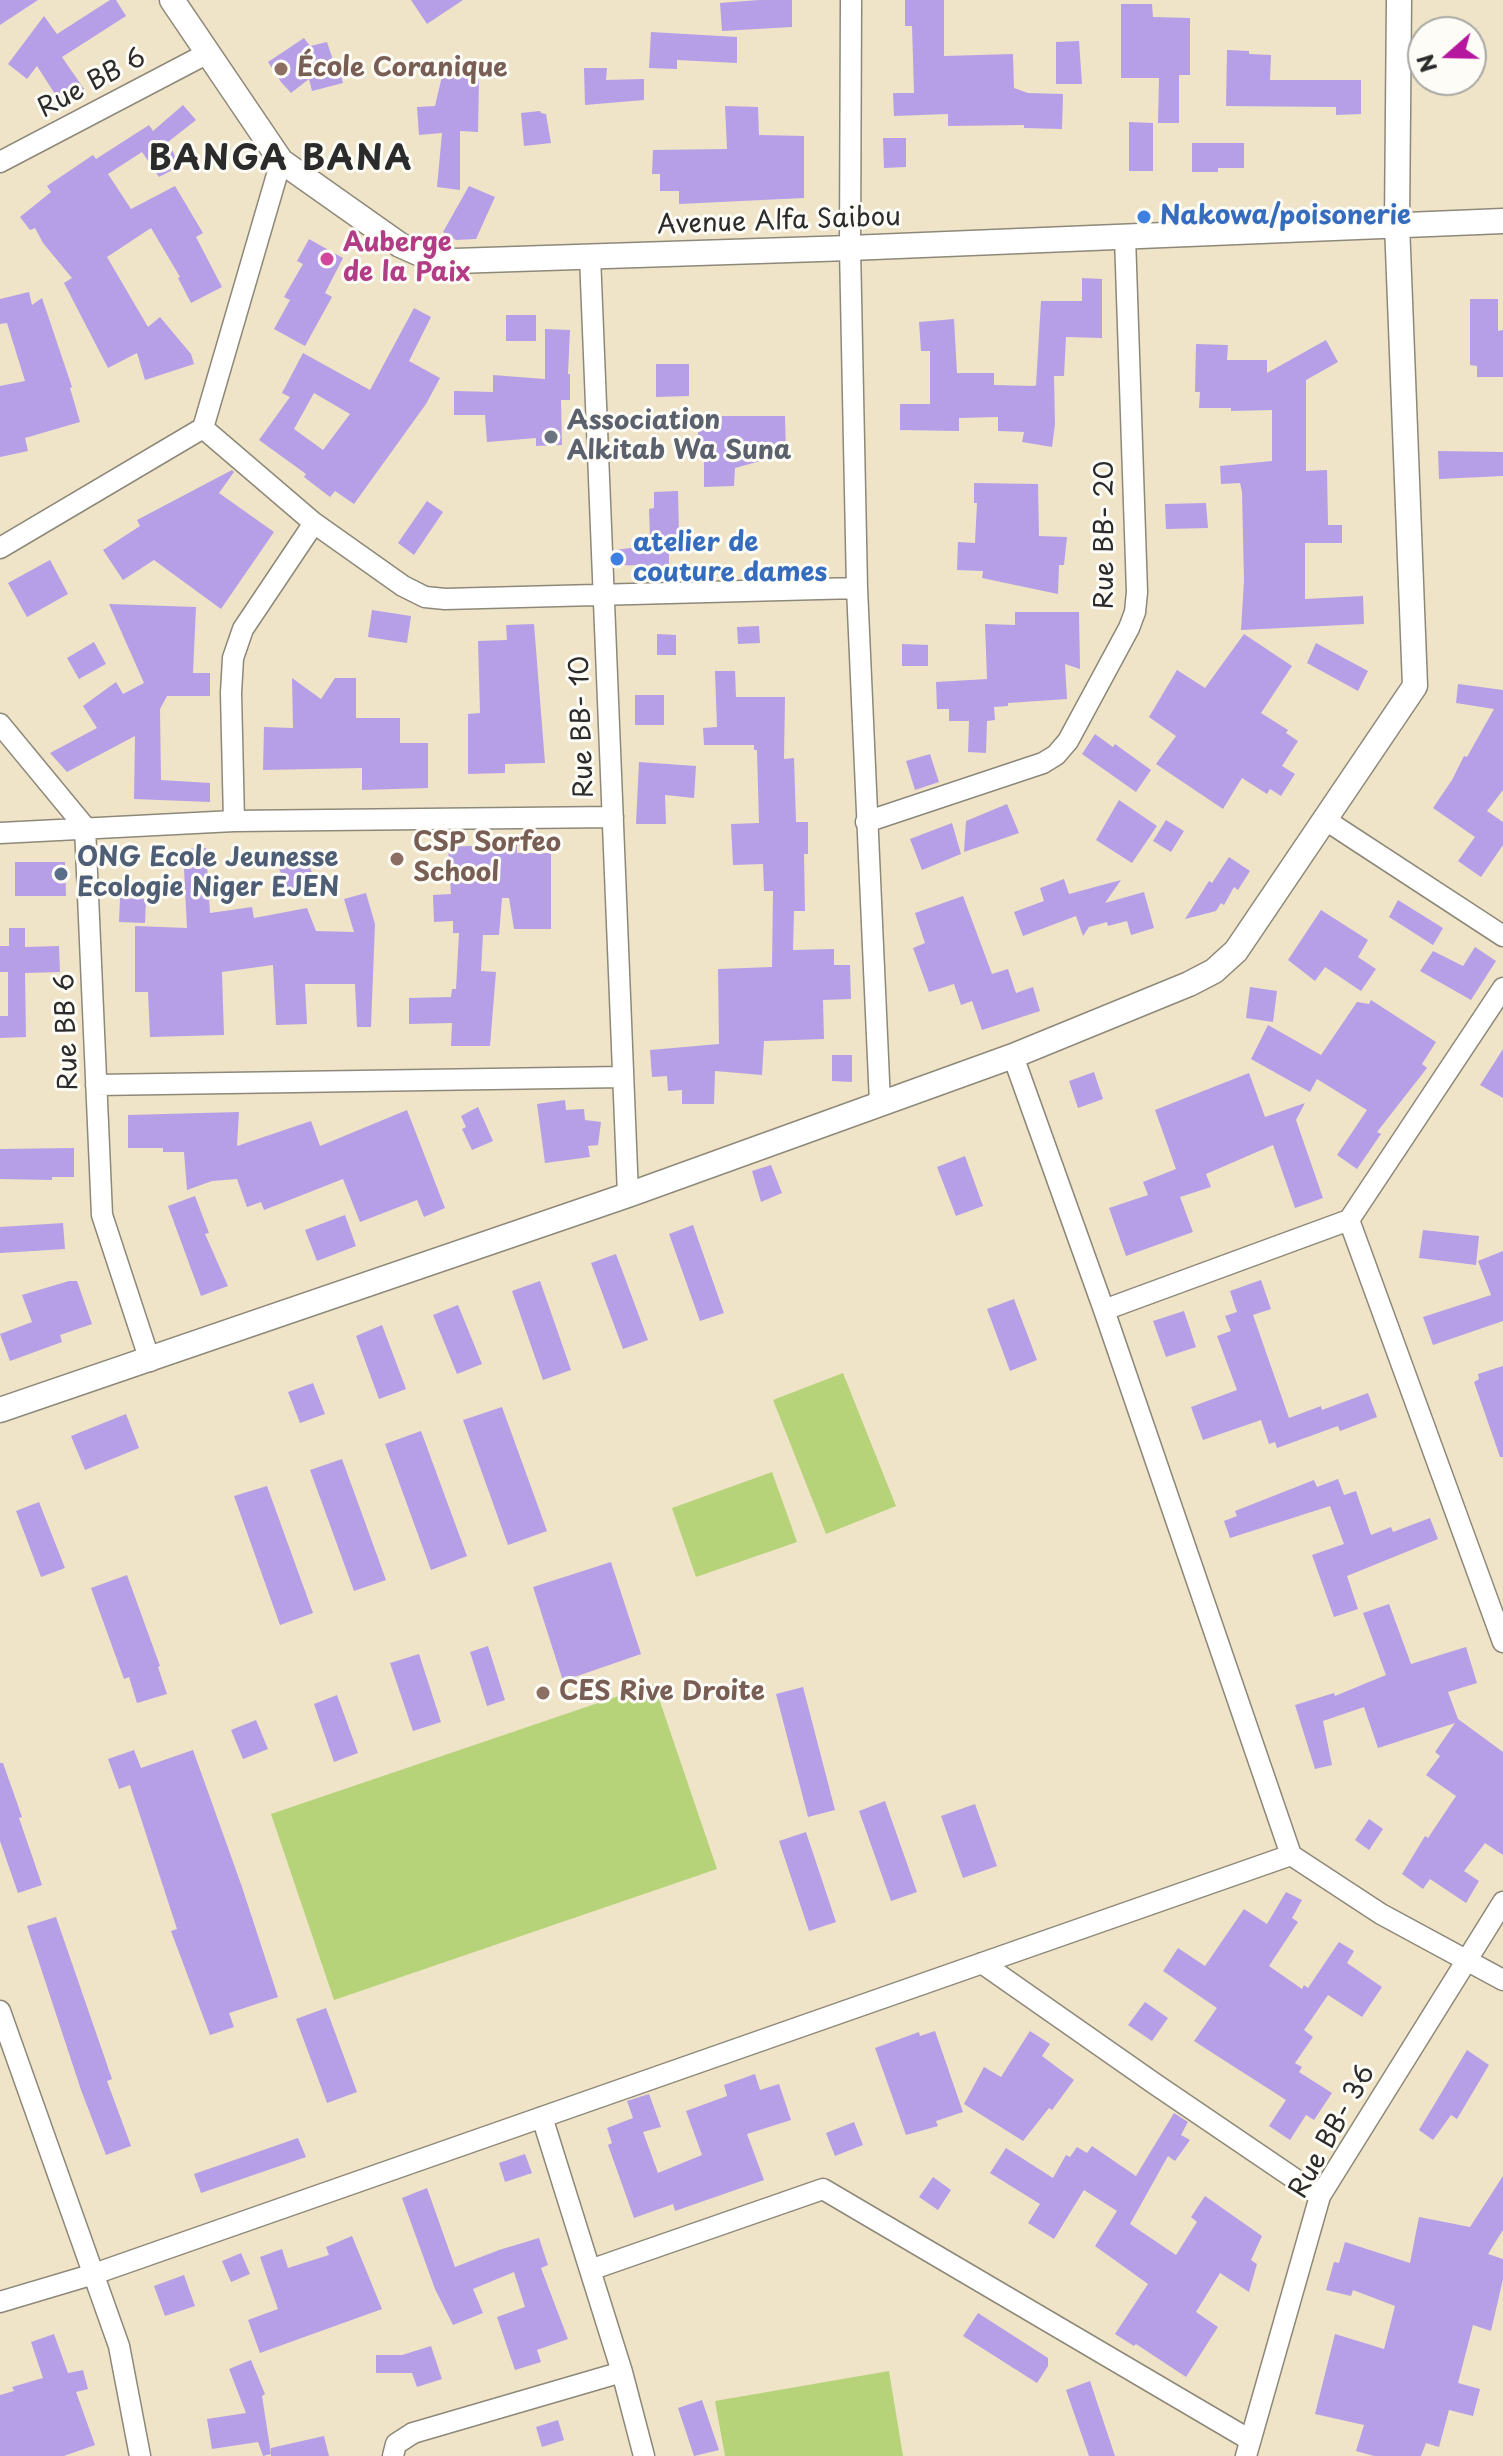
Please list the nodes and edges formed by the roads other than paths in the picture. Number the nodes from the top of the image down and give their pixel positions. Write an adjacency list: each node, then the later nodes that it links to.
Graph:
1 (172, 0): 4 (street, Avenue Alfa Saibou)
2 (851, 0): 10 (street)
3 (1399, 0): 8 (street)
4 (208, 53): 5 (street, Avenue Alfa Saibou); 6 (street, Rue BB 6)
5 (281, 161): 11 (street, Avenue Alfa Saibou); 12 (street)
6 (0, 162)
7 (1503, 221): 8 (street, Avenue Alfa Saibou)
8 (1397, 224): 9 (street, Avenue Alfa Saibou); 19 (street)
9 (1125, 237): 10 (street, Avenue Alfa Saibou); 21 (street, Rue BB- 20)
10 (850, 248): 11 (street, Avenue Alfa Saibou); 15 (street)
11 (590, 256): 16 (street, Rue BB- 10)
12 (203, 428): 13 (street); 14 (street)
13 (314, 523): 16 (street); 20 (street)
14 (0, 548)
15 (857, 588): 16 (street); 21 (street)
16 (604, 595): 18 (street, Rue BB- 10)
17 (0, 724): 22 (street)
18 (613, 817): 20 (street); 27 (street, Rue BB- 10)
19 (1324, 819): 24 (street); 26 (street)
20 (234, 821): 22 (street)
21 (866, 822): 29 (street)
22 (85, 827): 23 (street); 28 (street, Rue BB 6)
23 (0, 833)
24 (1503, 936)
25 (1503, 988): 31 (street)
26 (1013, 1056): 29 (street); 32 (street)
27 (623, 1077): 28 (street); 30 (street, Rue BB- 10)
28 (96, 1085): 33 (street, Rue BB 6)
29 (880, 1103): 30 (street)
30 (628, 1195): 33 (street)
31 (1349, 1220): 32 (street); 35 (street)
32 (1104, 1310): 36 (street)
33 (150, 1361): 34 (street)
34 (0, 1410)
35 (1503, 1642)
36 (1291, 1855): 38 (street); 39 (street)
37 (1503, 1902): 38 (street, Rue BB- 36)
38 (1464, 1961): 40 (street); 43 (street, Rue BB- 36)
39 (982, 1963): 42 (street); 43 (street)
40 (1503, 1980)
41 (0, 2011): 45 (street)
42 (542, 2117): 44 (street); 45 (street)
43 (1320, 2196): 48 (street, Rue BB- 36)
44 (590, 2270): 47 (street); 48 (street)
45 (94, 2274): 46 (street); 49 (street)
46 (0, 2302)
47 (622, 2372): 50 (street); 51 (street)
48 (1248, 2448)
49 (140, 2456)
50 (393, 2456)
51 (644, 2456)

